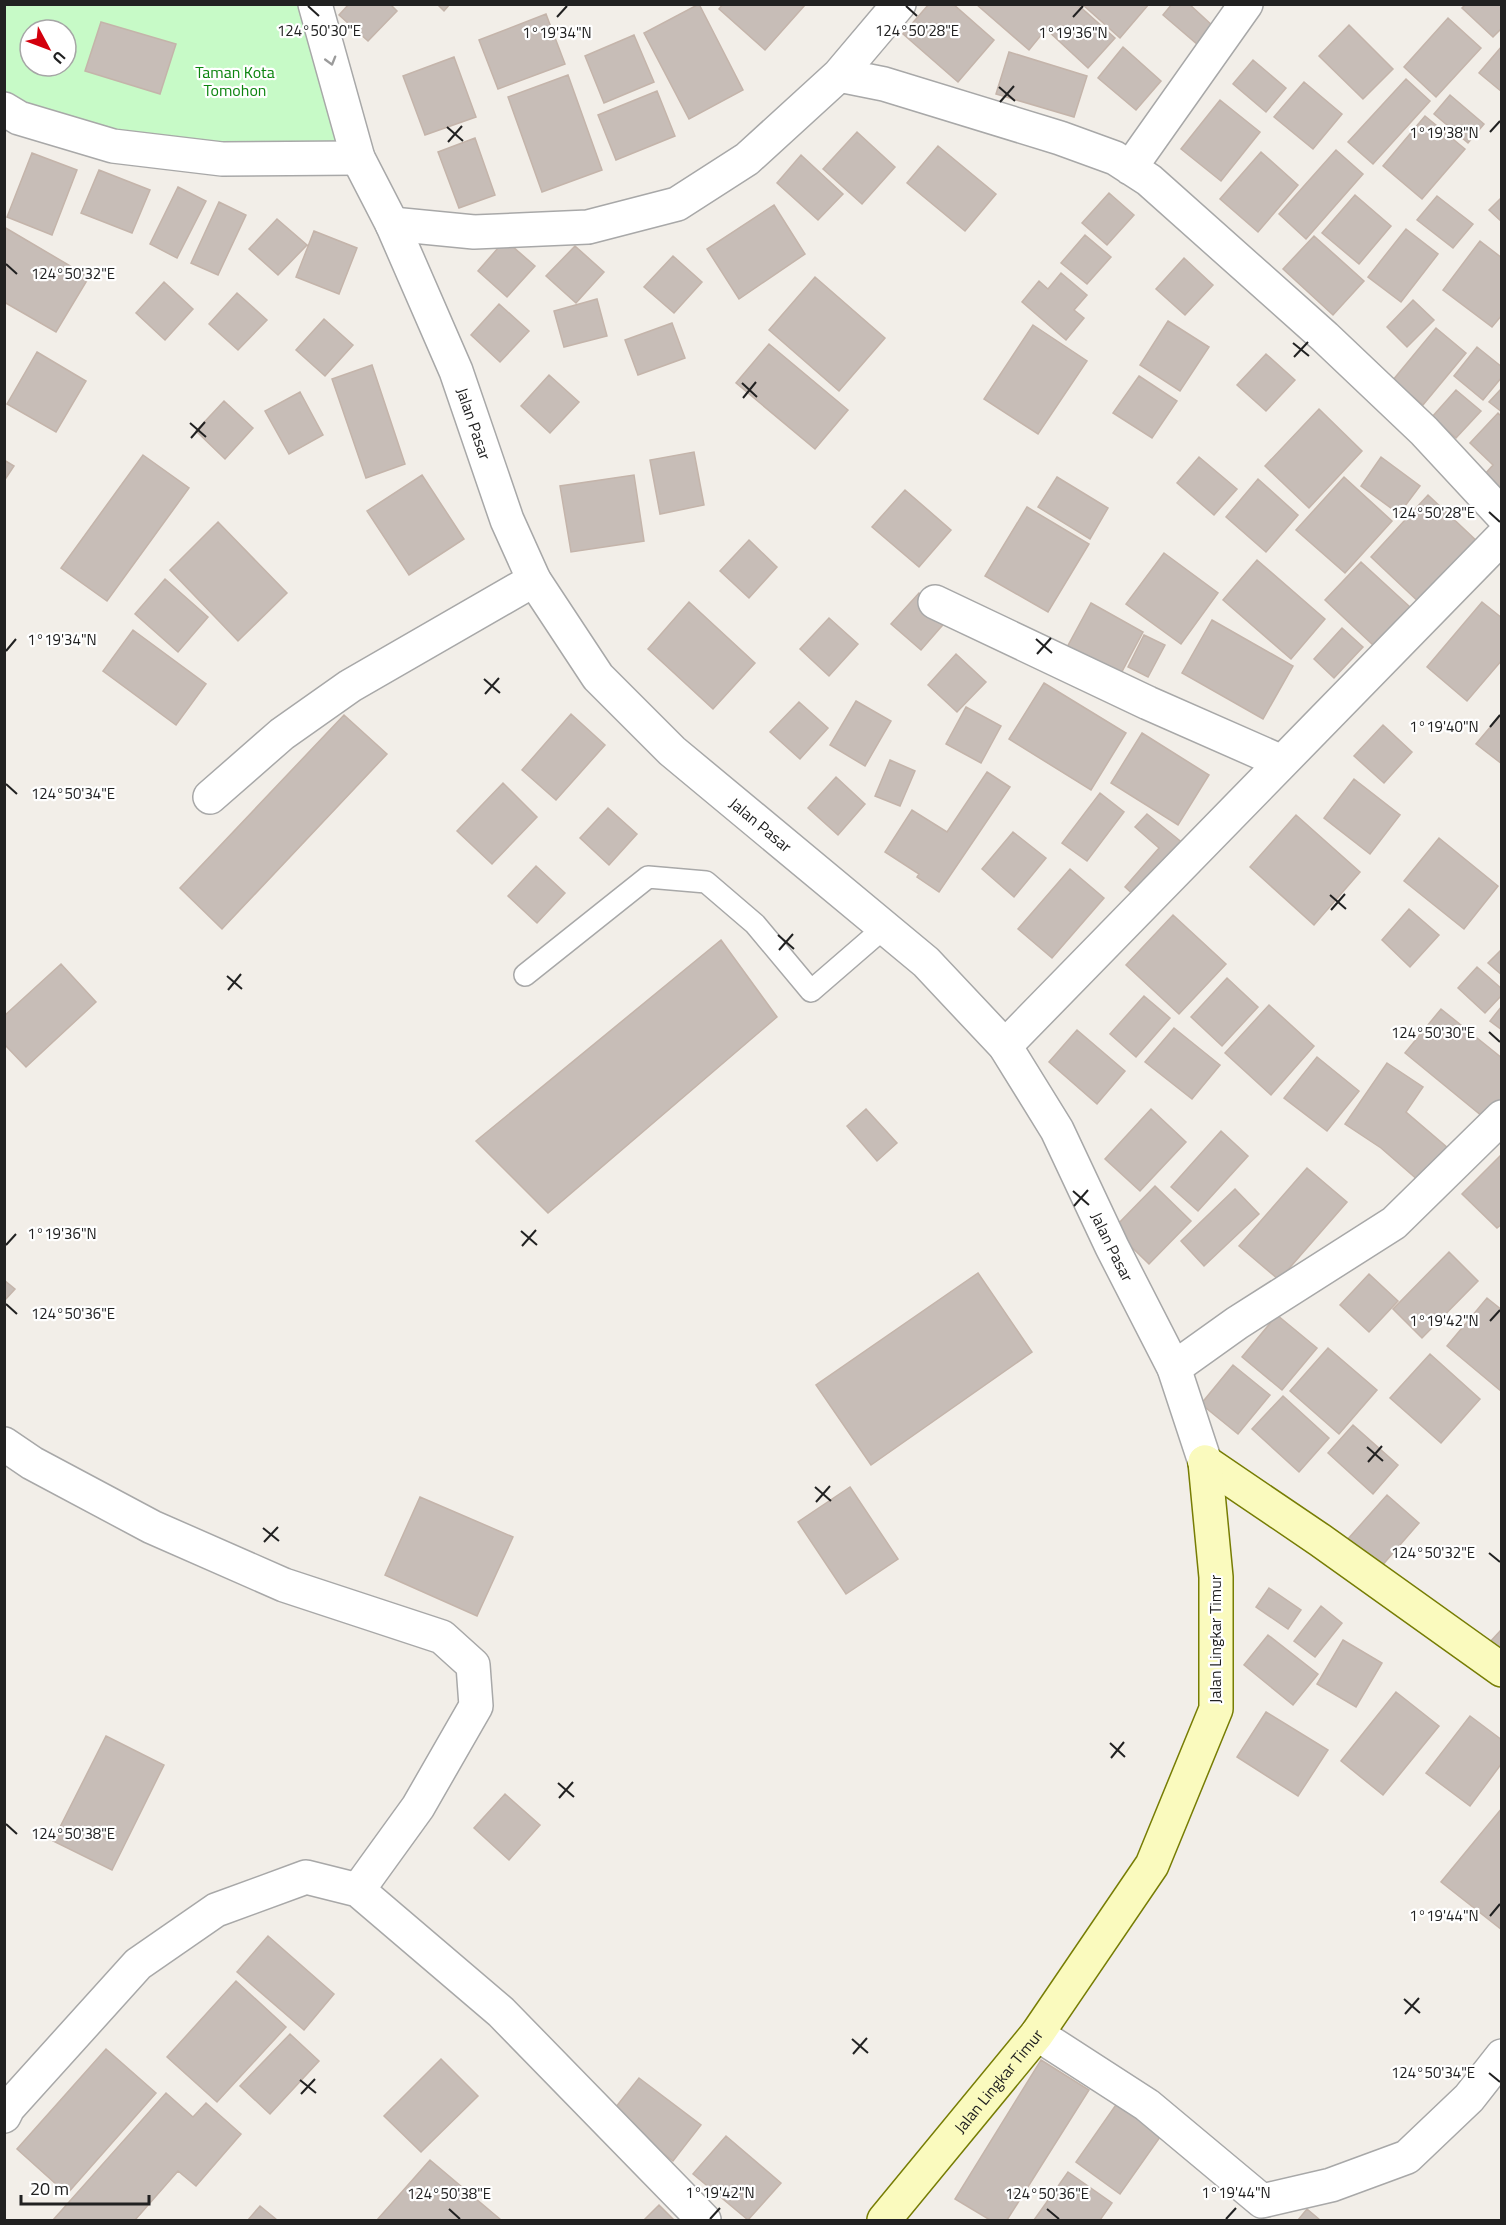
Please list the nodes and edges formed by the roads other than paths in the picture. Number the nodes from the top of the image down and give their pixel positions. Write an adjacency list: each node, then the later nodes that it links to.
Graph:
1 (315, 4): 6 (street, Jalan Pasar, one-way to 6)
2 (898, 4): 4 (street)
3 (1246, 4): 7 (street)
4 (839, 75): 7 (street); 8 (street)
5 (9, 123): 6 (street)
6 (358, 158): 8 (street, Jalan Pasar)
7 (1131, 168): 9 (street)
8 (392, 224): 11 (street, Jalan Pasar)
9 (1502, 515)
10 (1502, 537): 13 (street)
11 (534, 580): 14 (street); 15 (street, Jalan Pasar)
12 (935, 602): 13 (street)
13 (1282, 762): 17 (street)
14 (210, 797)
15 (885, 927): 16 (lane); 17 (street, Jalan Pasar)
16 (525, 975)
17 (1005, 1046): 19 (street, Jalan Pasar)
18 (1502, 1117): 19 (street)
19 (1174, 1368): 21 (street, Jalan Pasar)
20 (4, 1444): 23 (street)
21 (1205, 1462): 22 (main road); 24 (main road, Jalan Lingkar Timur)
22 (1502, 1670)
23 (358, 1890): 26 (street); 28 (street)
24 (1037, 2034): 27 (street); 29 (main road, Jalan Lingkar Timur)
25 (1502, 2056): 27 (street)
26 (4, 2116)
27 (1255, 2211)
28 (704, 2220)
29 (884, 2220)

